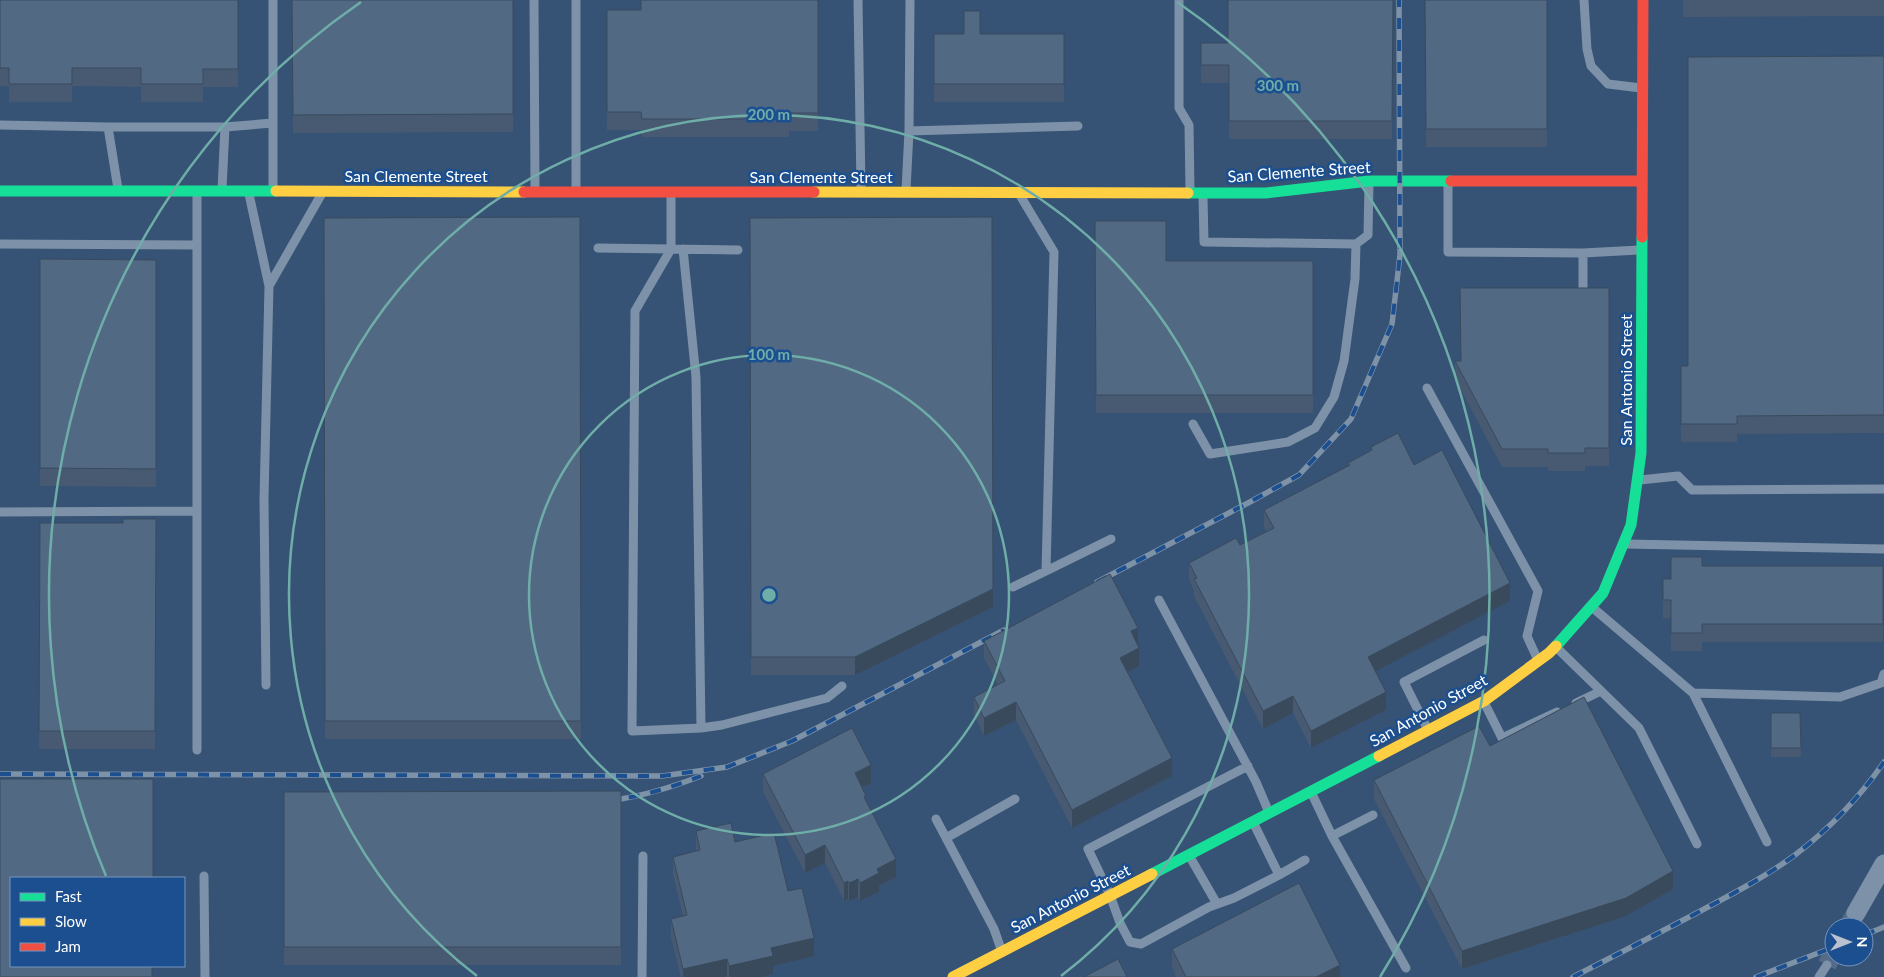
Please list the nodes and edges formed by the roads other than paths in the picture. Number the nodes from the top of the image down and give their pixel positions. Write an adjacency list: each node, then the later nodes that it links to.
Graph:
1 (273, 0): 10 (lane)
2 (534, 0): 26 (lane)
3 (576, 0): 27 (lane)
4 (858, 0): 29 (lane)
5 (910, 0): 15 (lane)
6 (1179, 0): 32 (lane)
7 (1584, 0): 9 (lane)
8 (1643, 0): 9 (street, San Antonio Street)
9 (1642, 88): 17 (street, San Antonio Street)
10 (273, 123): 13 (lane); 24 (lane)
11 (0, 125): 14 (lane)
12 (1078, 126): 15 (lane)
13 (224, 127): 14 (lane); 22 (lane)
14 (108, 128): 20 (lane)
15 (909, 131): 30 (lane)
16 (1448, 181): 17 (street, San Clemente Street); 18 (street, San Clemente Street); 42 (lane)
17 (1641, 181): 41 (street, San Antonio Street)
18 (1369, 182): 33 (street, San Clemente Street); 35 (lane)
19 (0, 191): 20 (street, San Clemente Street)
20 (118, 191): 21 (street, San Clemente Street)
21 (197, 191): 22 (street, San Clemente Street); 36 (lane)
22 (222, 192): 23 (street, San Clemente Street)
23 (248, 192): 24 (street, San Clemente Street); 43 (lane)
24 (273, 192): 25 (street, San Clemente Street)
25 (323, 192): 26 (street, San Clemente Street); 43 (lane)
26 (535, 192): 27 (street, San Clemente Street)
27 (576, 192): 28 (street, San Clemente Street)
28 (672, 192): 29 (street, San Clemente Street); 38 (lane)
29 (861, 192): 30 (street, San Clemente Street)
30 (905, 192): 31 (street, San Clemente Street)
31 (1018, 192): 32 (street, San Clemente Street); 54 (lane)
32 (1190, 193): 33 (street, San Clemente Street)
33 (1204, 193): 35 (lane)
34 (0, 244): 36 (lane)
35 (1356, 244): 46 (lane)
36 (197, 245): 49 (lane)
37 (598, 248): 38 (lane)
38 (671, 249): 39 (lane); 67 (lane)
39 (683, 250): 40 (lane); 67 (lane)
40 (738, 250)
41 (1641, 250): 42 (lane); 47 (street, San Antonio Street)
42 (1583, 253): 44 (lane)
43 (269, 286): 62 (lane)
44 (1582, 293)
45 (1427, 388): 60 (lane)
46 (1193, 424)
47 (1638, 480): 48 (lane); 52 (street, San Antonio Street)
48 (1884, 489)
49 (197, 511): 50 (lane); 69 (lane)
50 (0, 512)
51 (1111, 539): 54 (lane)
52 (1624, 544): 53 (lane); 57 (street, San Antonio Street)
53 (1884, 549)
54 (1046, 570): 55 (lane)
55 (1013, 587)
56 (1159, 600): 70 (lane)
57 (1591, 606): 59 (street, San Antonio Street); 65 (lane)
58 (1484, 640): 68 (lane)
59 (1555, 646): 60 (street, San Antonio Street); 64 (lane)
60 (1538, 661): 66 (street, San Antonio Street)
61 (1884, 674): 65 (lane)
62 (266, 684)
63 (842, 686): 67 (lane)
64 (1601, 691): 66 (lane); 80 (lane)
65 (1692, 693): 79 (lane)
66 (1484, 702): 68 (street, San Antonio Street)
67 (701, 728)
68 (1428, 730): 71 (street, San Antonio Street)
69 (197, 750)
70 (1248, 766): 73 (lane); 87 (lane)
71 (1310, 791): 73 (street, San Antonio Street); 77 (lane)
72 (1015, 799): 78 (lane)
73 (1270, 813): 76 (street, San Antonio Street)
74 (1373, 815): 77 (lane)
75 (936, 819): 78 (lane)
76 (1253, 821): 81 (street, San Antonio Street); 85 (lane)
77 (1332, 836): 91 (lane)
78 (946, 838): 90 (lane)
79 (1767, 842)
80 (1696, 844)
81 (1188, 855): 87 (street, San Antonio Street); 88 (lane)
82 (643, 856): 94 (lane)
83 (1305, 860): 85 (lane)
84 (1884, 864): 89 (street)
85 (1279, 875): 88 (lane)
86 (204, 876): 93 (lane)
87 (1110, 895): 88 (lane); 90 (street, San Antonio Street)
88 (1217, 904)
89 (1856, 913)
90 (1002, 951): 92 (street, San Antonio Street)
91 (1406, 968)
92 (958, 976)
93 (205, 977)
94 (642, 977)

